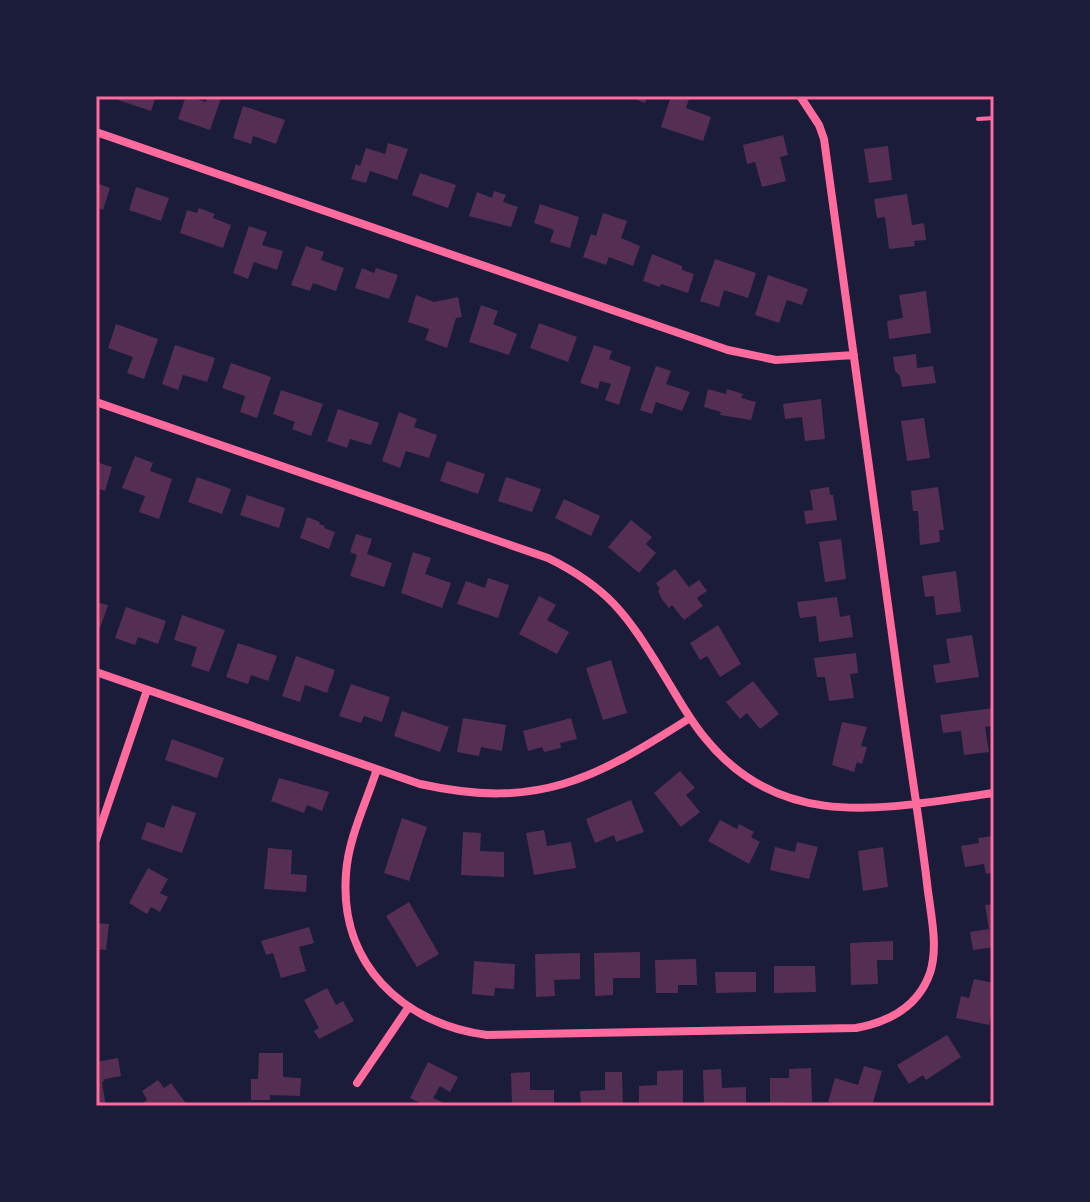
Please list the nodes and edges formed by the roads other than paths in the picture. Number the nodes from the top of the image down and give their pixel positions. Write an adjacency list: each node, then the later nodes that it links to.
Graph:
1 (800, 96): 5 (street)
2 (994, 118): 3 (lane)
3 (978, 119)
4 (96, 132): 5 (street)
5 (854, 355): 12 (street)
6 (96, 402): 9 (street)
7 (96, 672): 8 (street)
8 (147, 690): 10 (street); 13 (street)
9 (690, 718): 10 (street); 12 (street)
10 (377, 769): 14 (street)
11 (994, 793): 12 (street)
12 (918, 803): 14 (street)
13 (96, 840)
14 (408, 1008): 15 (street)
15 (357, 1083)

